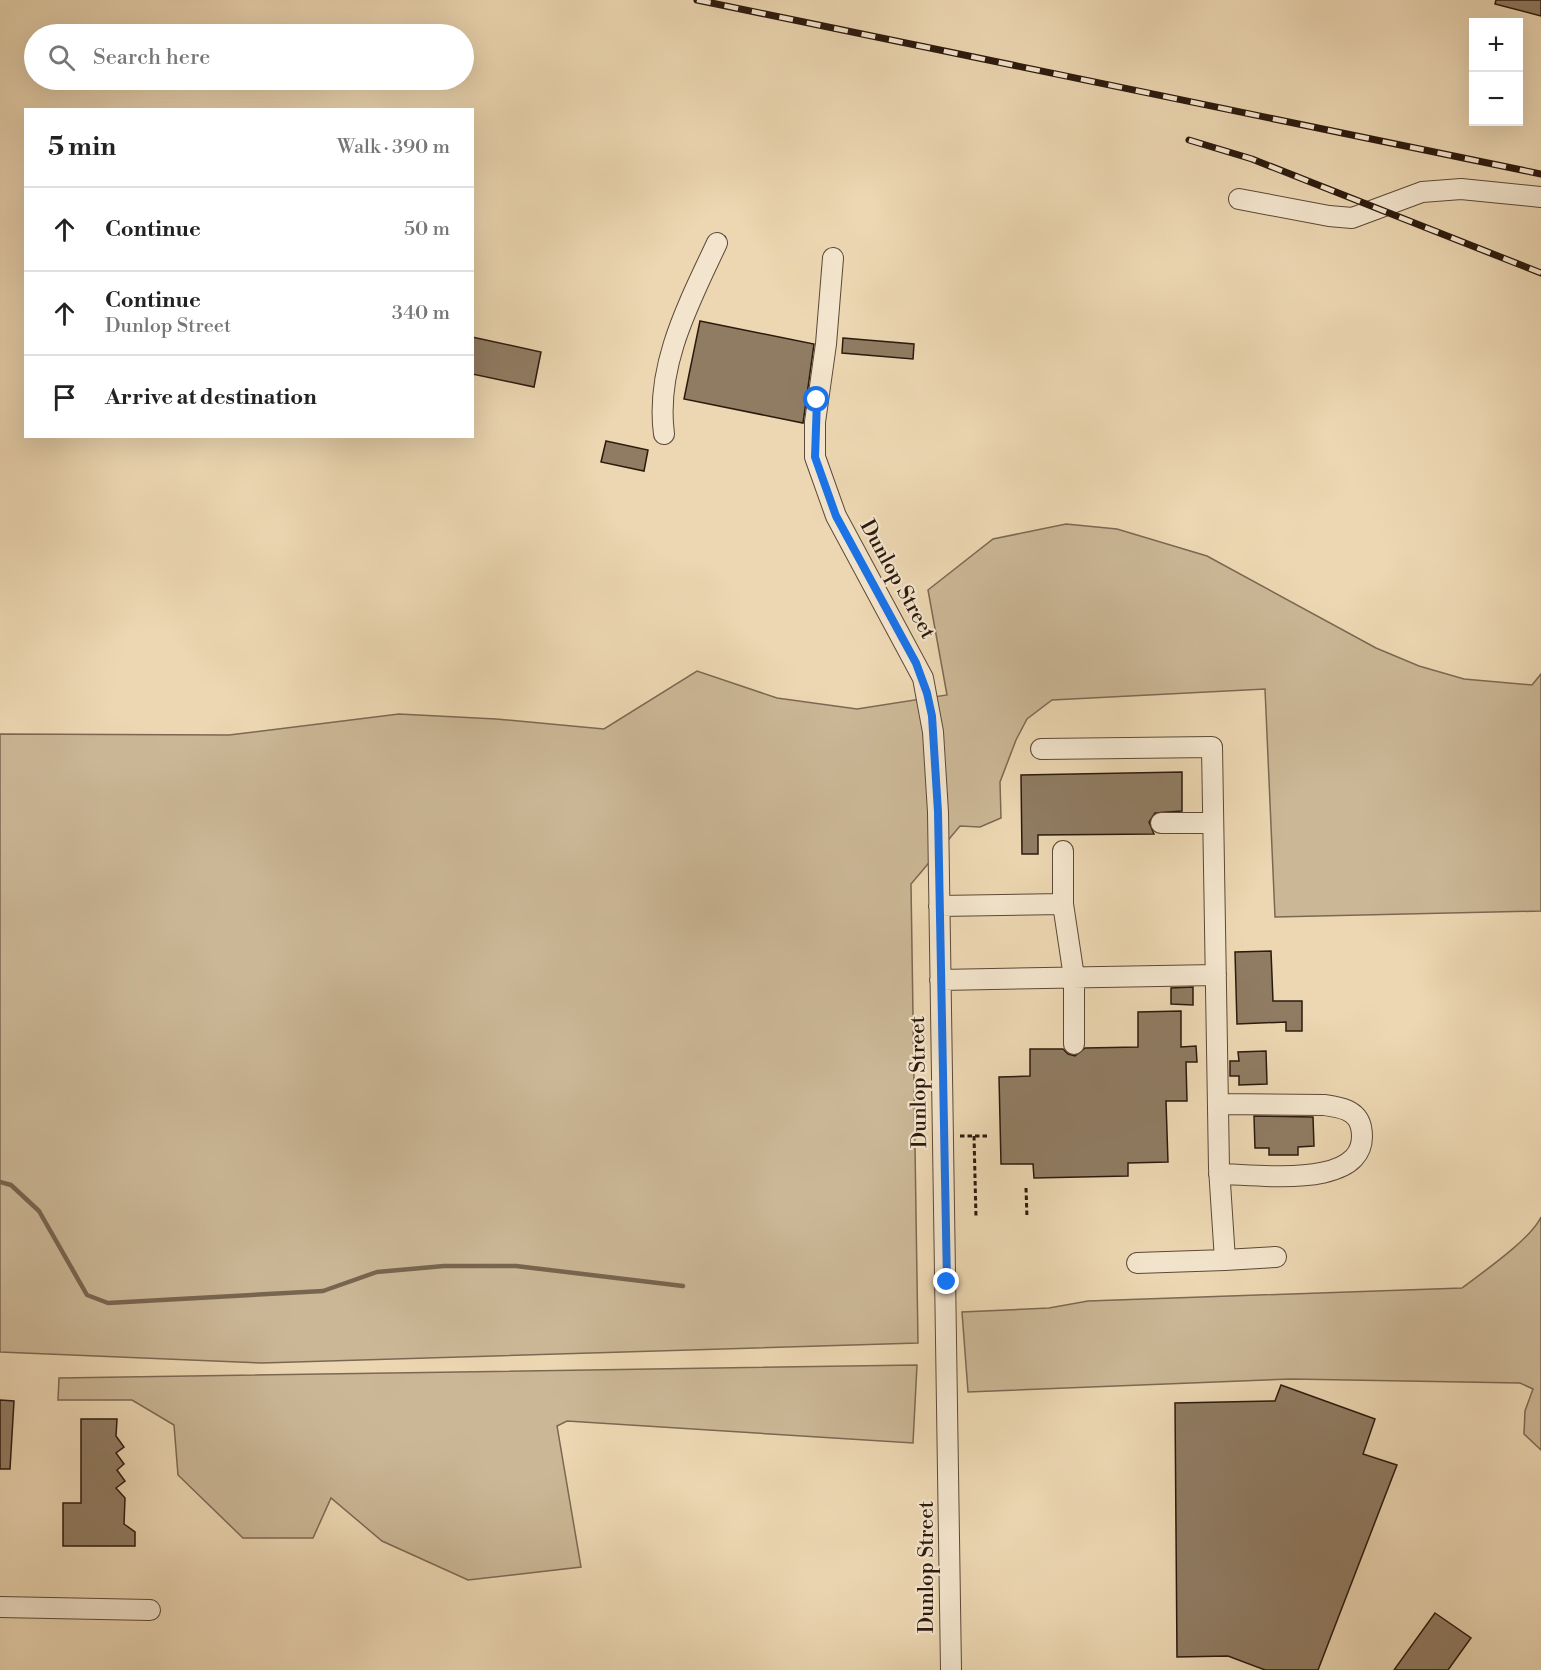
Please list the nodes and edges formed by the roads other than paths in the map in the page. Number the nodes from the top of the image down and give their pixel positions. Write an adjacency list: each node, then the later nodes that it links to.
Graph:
1 (1541, 197): 2 (street)
2 (1239, 199)
3 (717, 243): 5 (street)
4 (833, 258): 11 (street, Dunlop Street)
5 (664, 434)
6 (1041, 749): 7 (street)
7 (1213, 822): 8 (street); 12 (street)
8 (1161, 823)
9 (1063, 851): 10 (street)
10 (1063, 904): 11 (street); 13 (street)
11 (939, 906): 14 (street, Dunlop Street)
12 (1216, 975): 13 (street); 16 (street)
13 (1074, 977): 14 (street); 15 (street)
14 (940, 980): 23 (street, Dunlop Street)
15 (1074, 1044)
16 (1218, 1104): 17 (street); 17 (street)
17 (1219, 1174): 19 (street)
18 (1276, 1257): 19 (street)
19 (1226, 1260): 20 (street)
20 (1137, 1263)
21 (0, 1607): 22 (street)
22 (150, 1610)
23 (951, 1670)

